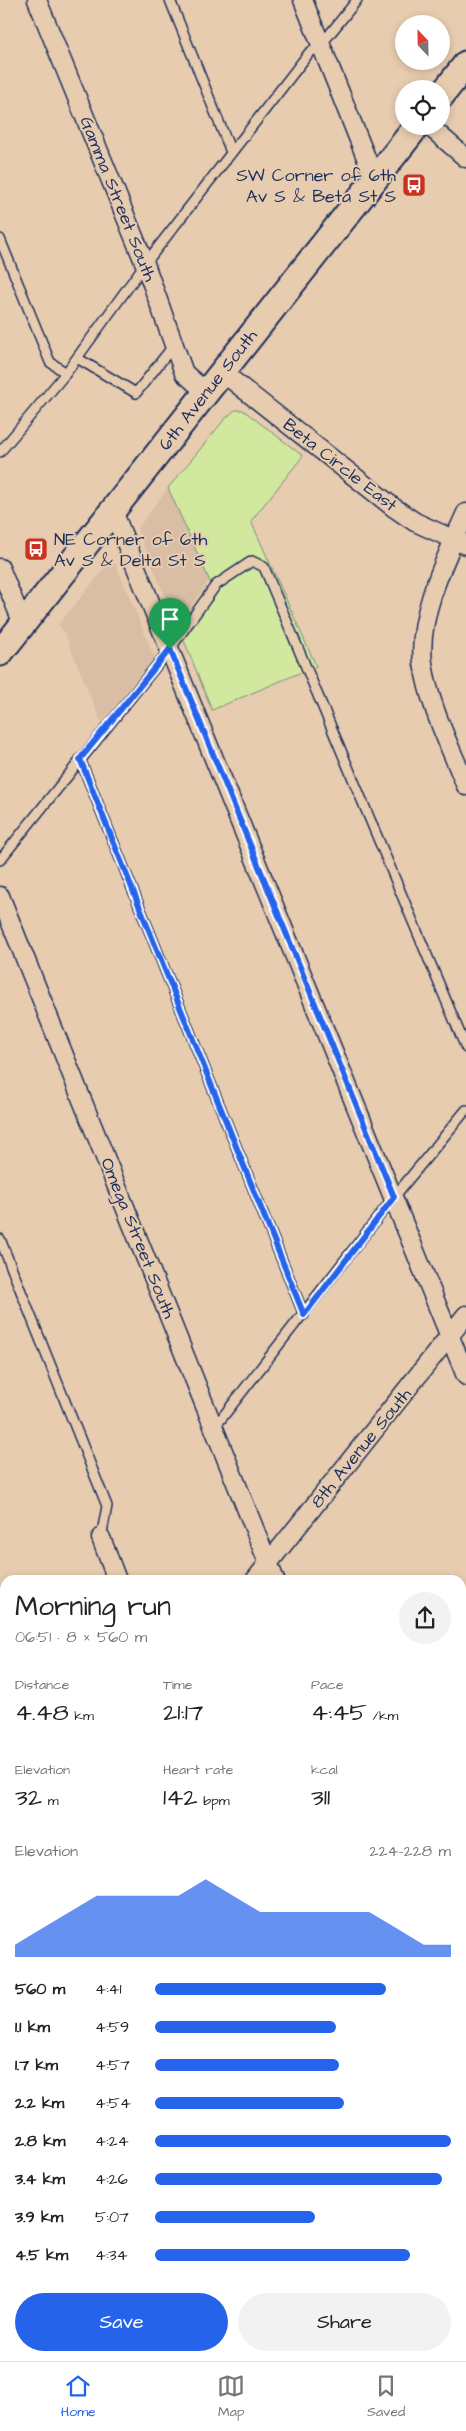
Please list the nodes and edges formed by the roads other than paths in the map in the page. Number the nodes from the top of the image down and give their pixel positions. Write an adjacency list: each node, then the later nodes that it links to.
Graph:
1 (38, 0): 14 (street, Gamma Street South)
2 (170, 0): 10 (lane)
3 (303, 0): 5 (street)
4 (357, 0): 5 (lane)
5 (320, 45): 10 (lane); 12 (street)
6 (466, 64): 7 (main road)
7 (450, 84)
8 (410, 135): 12 (main road, 6th Avenue South)
9 (439, 135): 11 (street)
10 (232, 152): 14 (lane)
11 (466, 158)
12 (375, 180): 17 (main road, 6th Avenue South)
13 (0, 239): 18 (lane)
14 (145, 264): 15 (street, Gamma Street South); 16 (lane)
15 (174, 345): 16 (lane); 19 (street, Gamma Street South)
16 (77, 358): 18 (lane)
17 (222, 372): 19 (main road, 6th Avenue South); 23 (street, Beta Circle East)
18 (66, 373): 20 (lane)
19 (206, 392): 21 (main road, 6th Avenue South)
20 (0, 452)
21 (113, 511): 25 (main road, 6th Avenue South); 26 (street)
22 (466, 513): 23 (street)
23 (460, 543): 29 (street)
24 (0, 568): 25 (street)
25 (23, 624): 27 (main road, 6th Avenue South)
26 (170, 649): 28 (lane); 32 (lane); 34 (street)
27 (0, 653)
28 (80, 759): 30 (lane); 36 (lane)
29 (466, 786)
30 (0, 860)
31 (0, 896): 40 (street, Omega Street South)
32 (466, 1048)
33 (466, 1110): 34 (lane)
34 (394, 1197): 36 (lane); 38 (street)
35 (0, 1239): 41 (lane)
36 (304, 1315): 40 (lane)
37 (466, 1315): 38 (street, 8th Avenue South)
38 (450, 1336): 39 (street); 42 (street, 8th Avenue South)
39 (466, 1376)
40 (214, 1428): 42 (street, Omega Street South)
41 (101, 1538): 43 (street)
42 (268, 1563): 44 (street, 8th Avenue South); 45 (street, Omega Street South)
43 (115, 1575)
44 (259, 1575)
45 (273, 1575)

